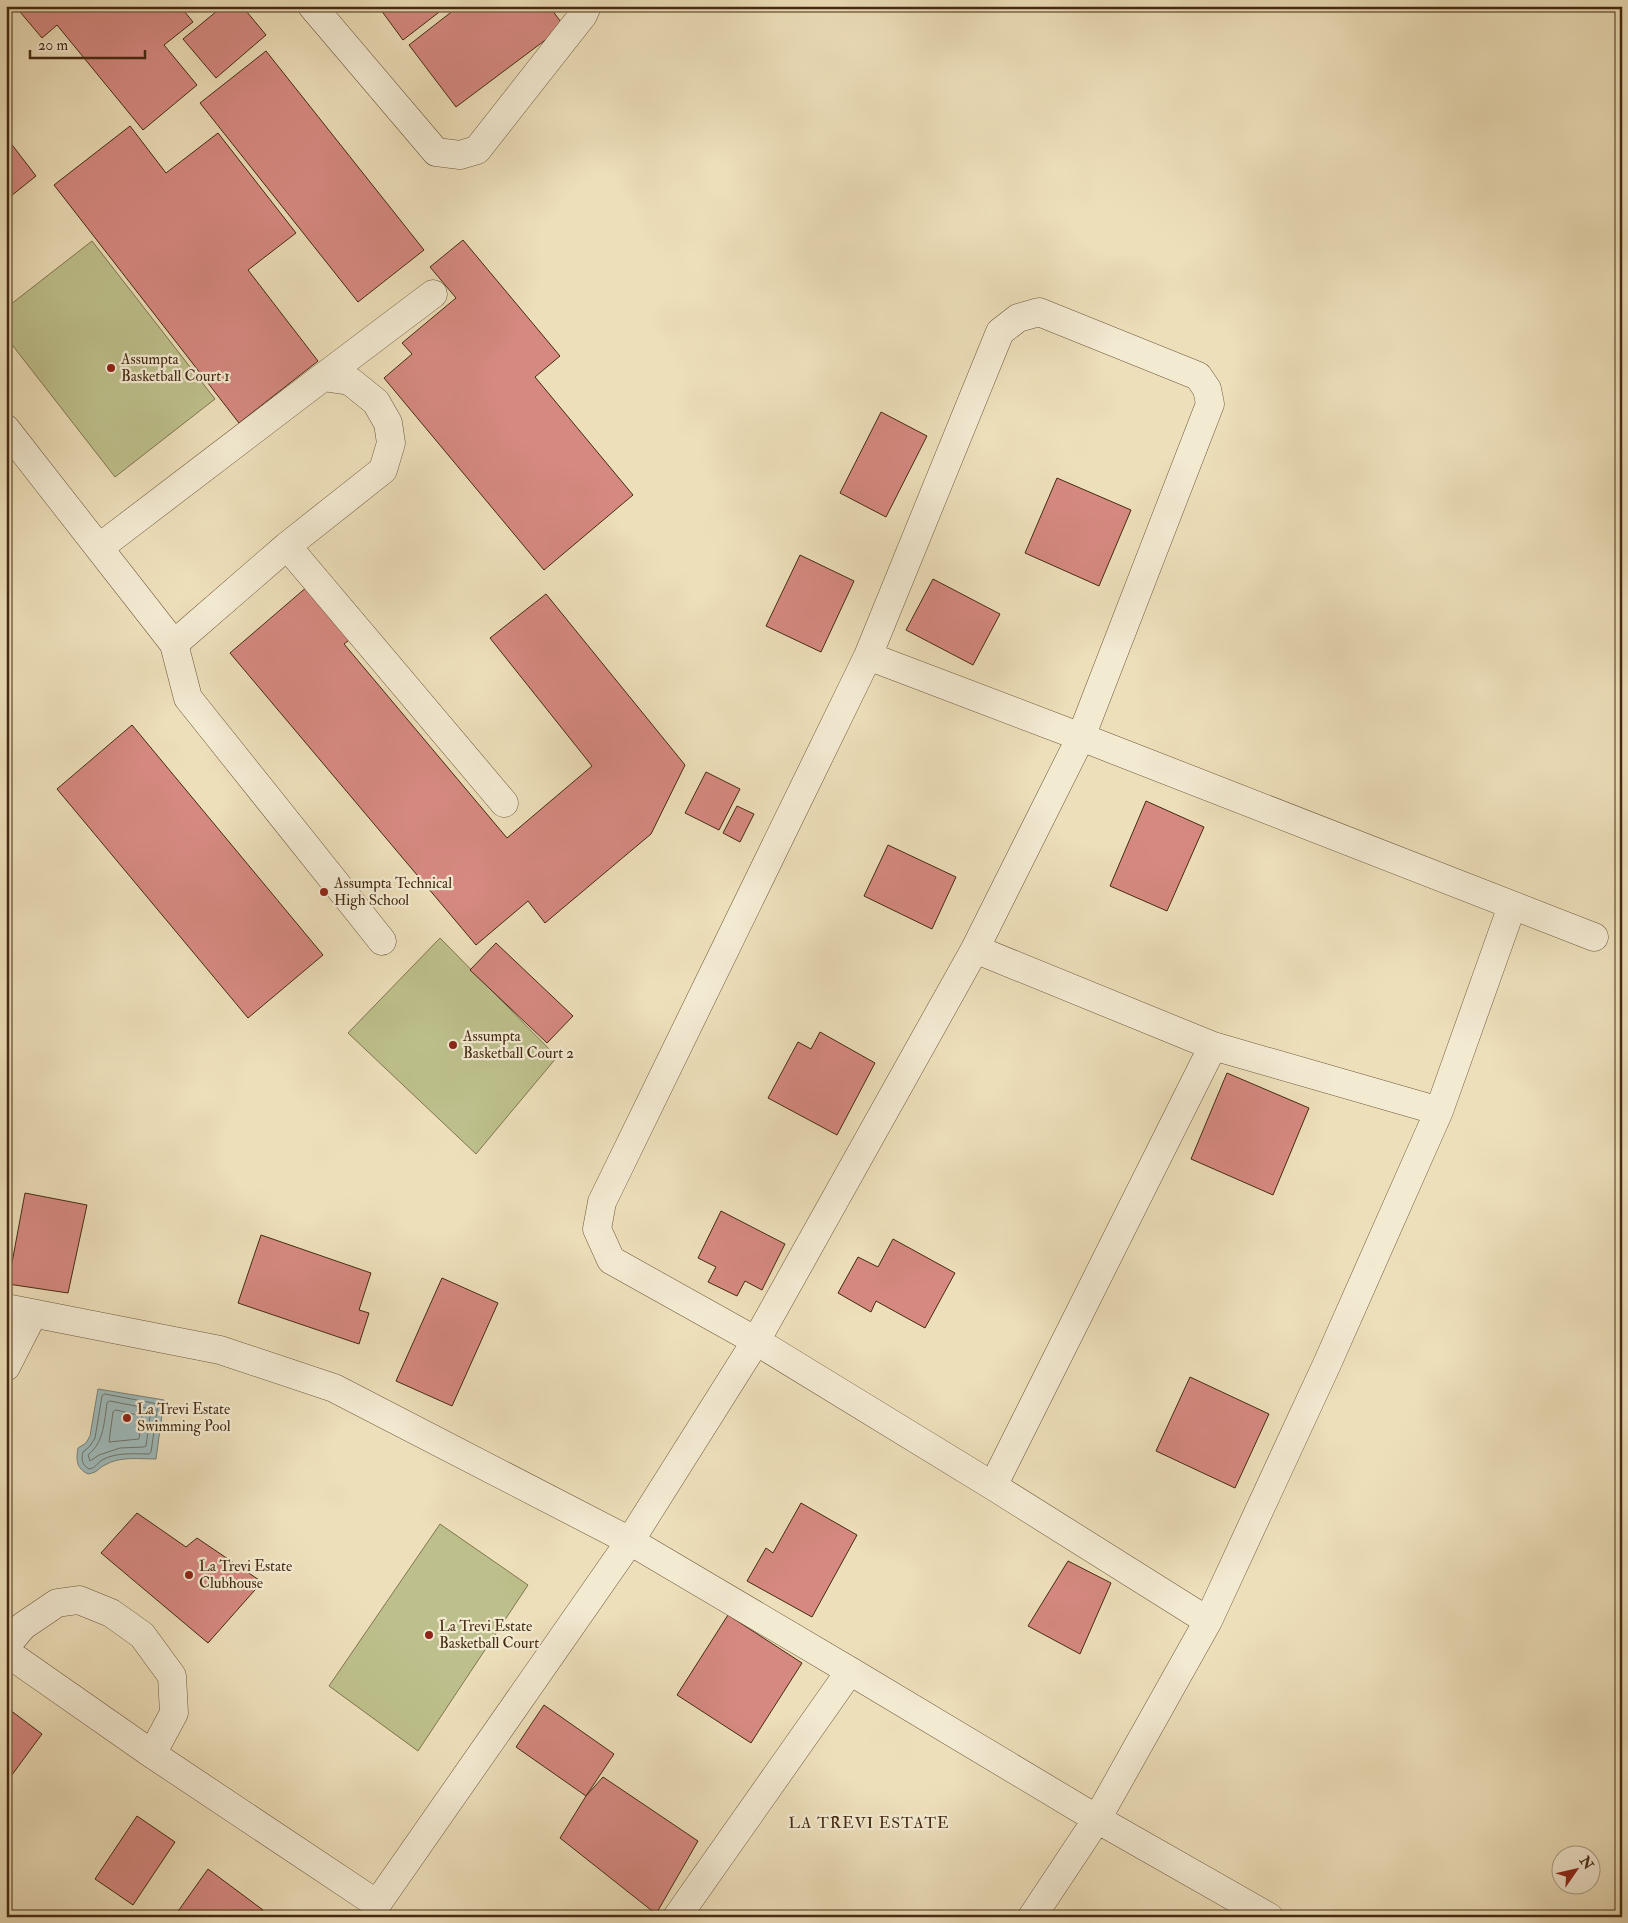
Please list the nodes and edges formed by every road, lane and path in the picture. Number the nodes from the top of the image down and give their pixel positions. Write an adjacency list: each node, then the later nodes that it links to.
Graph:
1 (312, 6): 2 (street)
2 (582, 9)
3 (432, 294): 4 (street)
4 (323, 377): 6 (street); 7 (street)
5 (6, 429): 7 (street)
6 (286, 546): 8 (street); 11 (street)
7 (100, 547): 8 (street)
8 (174, 644): 14 (street)
9 (868, 656): 10 (street); 10 (street); 20 (street)
10 (1081, 736): 12 (street); 15 (street)
11 (504, 803)
12 (1512, 906): 13 (street); 17 (street)
13 (1594, 937)
14 (382, 941)
15 (974, 949): 16 (street); 20 (street)
16 (1213, 1046): 17 (street); 22 (street)
17 (1439, 1111): 24 (street)
18 (6, 1308): 19 (street)
19 (33, 1314): 21 (street); 23 (street)
20 (756, 1340): 22 (street); 23 (street)
21 (6, 1367)
22 (993, 1486): 24 (street)
23 (630, 1541): 27 (street); 30 (street)
24 (1208, 1621): 29 (street)
25 (6, 1646): 28 (street)
26 (6, 1652): 28 (street)
27 (850, 1671): 29 (street); 31 (street)
28 (152, 1754): 30 (street)
29 (1097, 1820): 32 (street); 33 (street)
30 (372, 1910)
31 (677, 1917)
32 (1032, 1917)
33 (1269, 1917)

